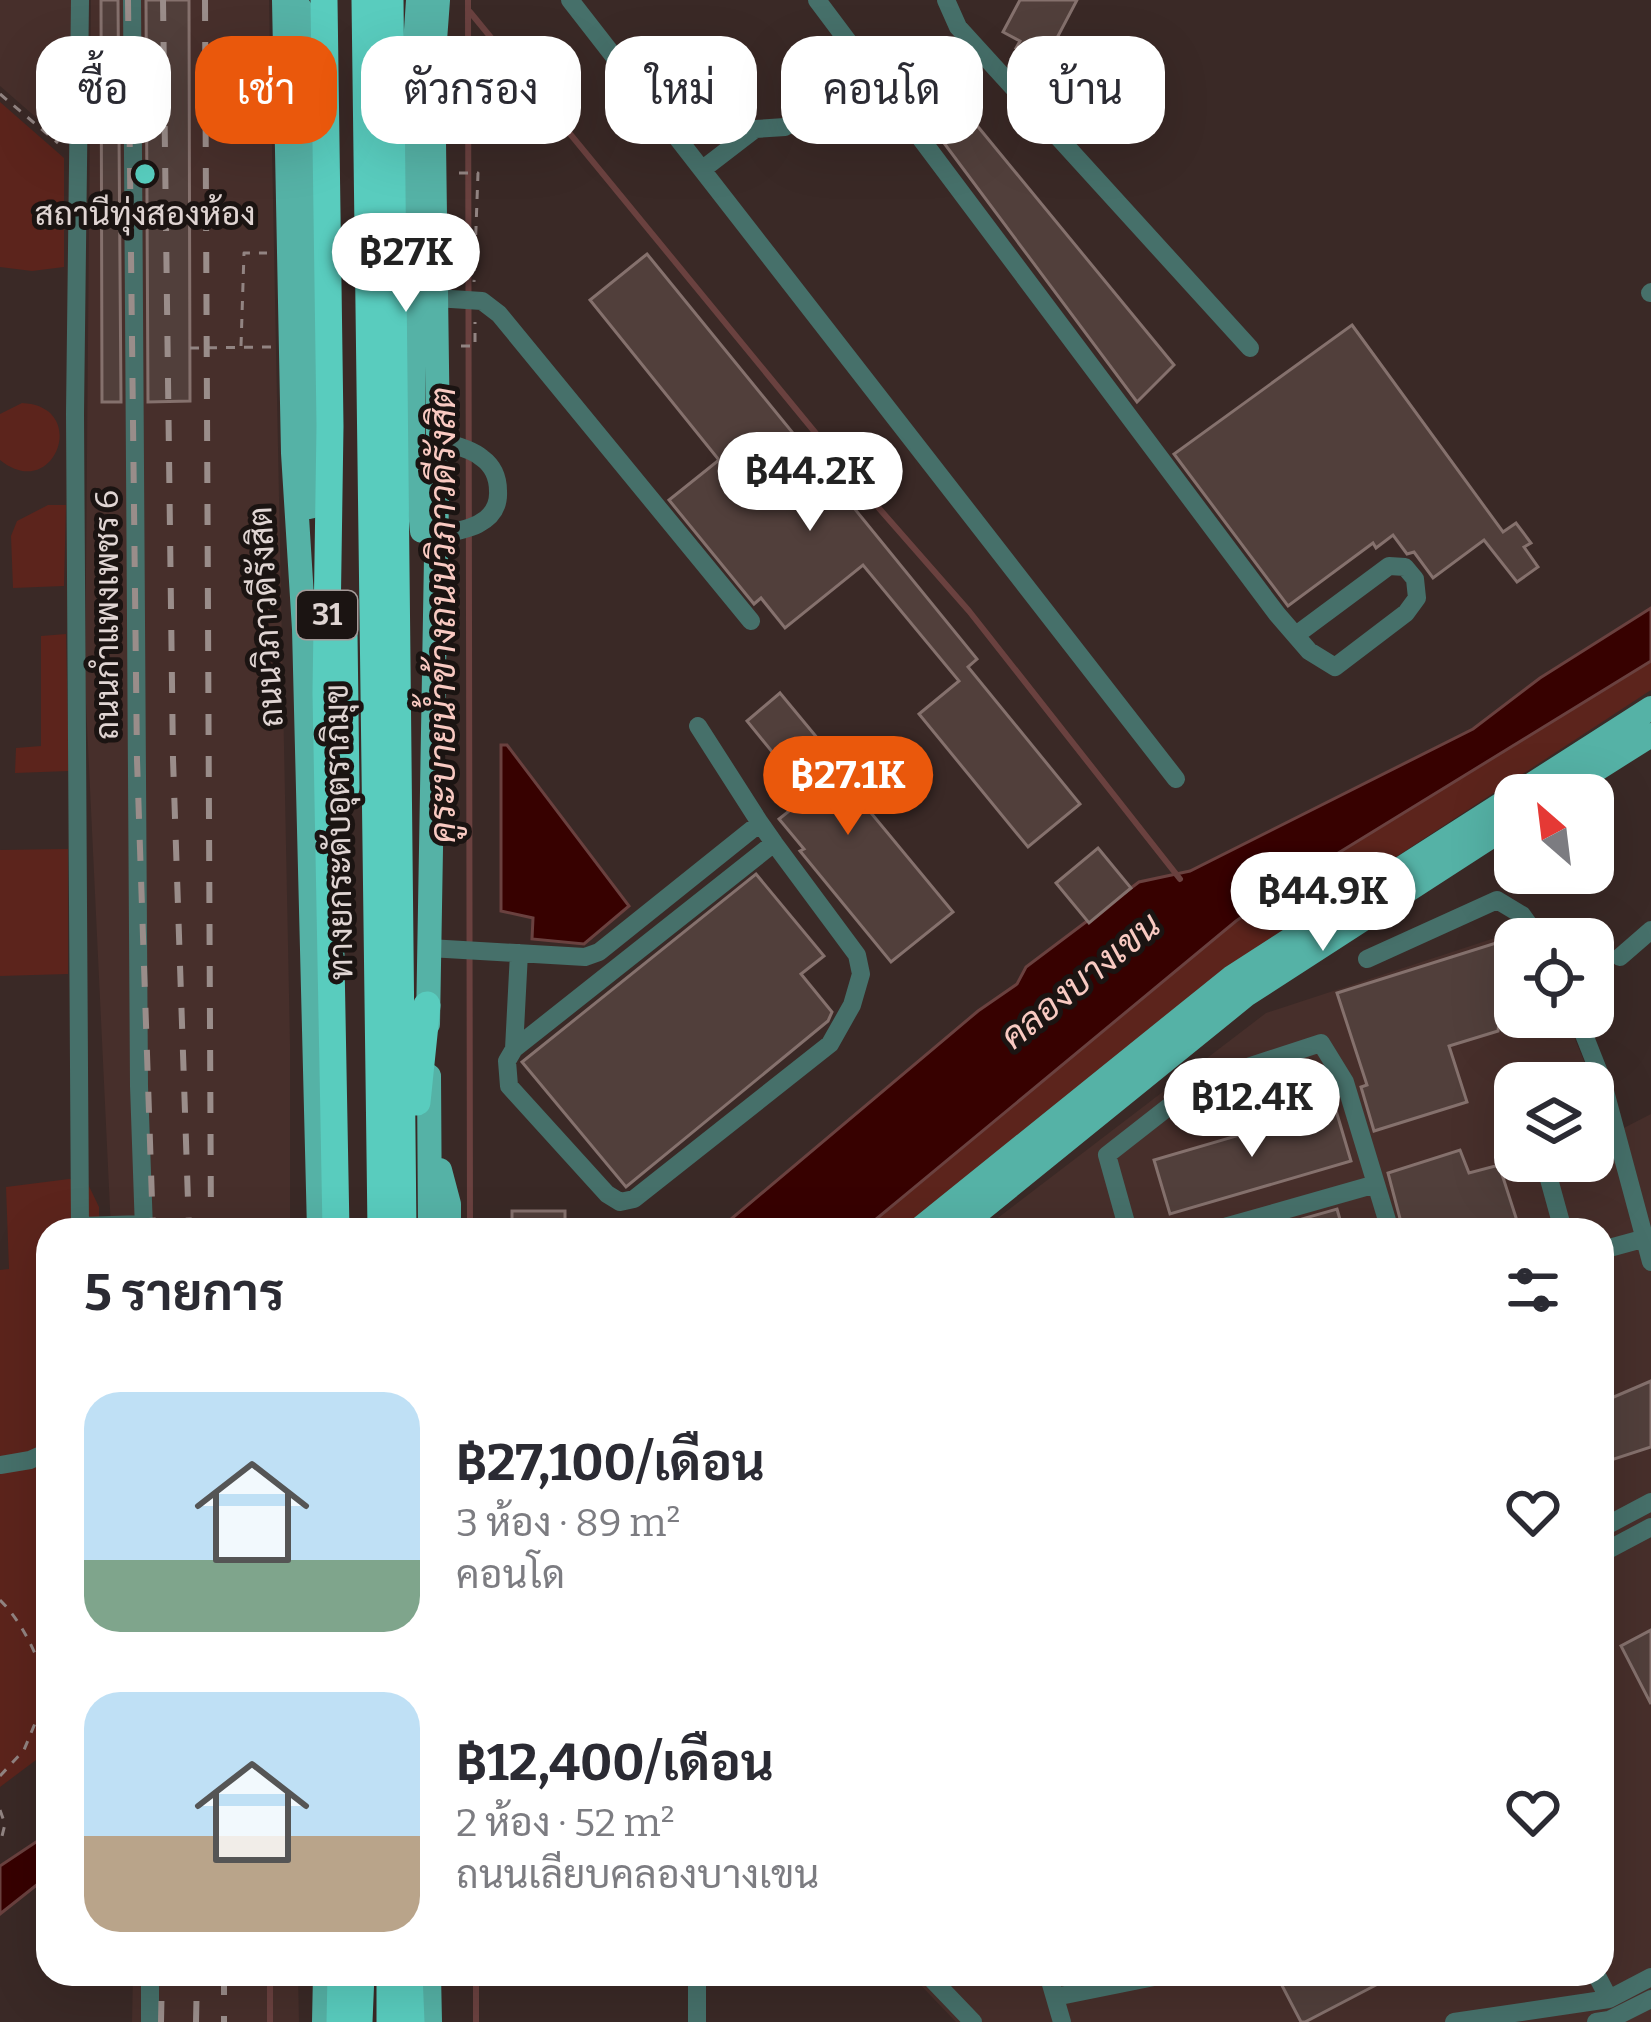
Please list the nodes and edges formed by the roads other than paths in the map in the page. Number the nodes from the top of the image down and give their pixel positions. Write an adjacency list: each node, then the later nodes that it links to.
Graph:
1 (80, 0): 45 (street)
2 (133, 0): 46 (street, ถนนกำแพงเพชร 6)
3 (284, 0): 21 (main road, ถนนวิภาวดีรังสิต / 31)
4 (300, 0): 21 (main road)
5 (324, 0): 49 (highway, ถนนวิภาวดีรังสิต / 31)
6 (339, 0): 50 (highway, ทางยกระดับอุตราภิมุข / 31)
7 (365, 0): 51 (highway, ทางยกระดับอุตราภิมุข / 31)
8 (390, 0): 52 (highway, 31)
9 (418, 0): 18 (main road)
10 (438, 0): 16 (main road)
11 (570, 0): 15 (street)
12 (817, 0): 23 (street)
13 (946, 0): 17 (street)
14 (781, 127): 15 (street)
15 (703, 169): 28 (street)
16 (436, 298): 18 (main road); 20 (street)
17 (1250, 348)
18 (448, 445): 19 (main road); 19 (street); 22 (main road)
19 (435, 536): 22 (main road)
20 (751, 621)
21 (304, 629): 41 (main road, ถนนวิภาวดีรังสิต / 31)
22 (432, 632): 34 (main road)
23 (1296, 634): 23 (street)
24 (1651, 708): 56 (main road)
25 (698, 726): 29 (street)
26 (1651, 735): 27 (main road)
27 (1589, 774)
28 (1176, 779)
29 (760, 823): 31 (street); 35 (street)
30 (1494, 835): 57 (main road)
31 (773, 843): 40 (street); 40 (street)
32 (1524, 918): 37 (street)
33 (1651, 929): 36 (street)
34 (442, 948): 35 (street); 38 (main road)
35 (519, 952): 40 (street)
36 (1620, 957)
37 (1367, 959)
38 (427, 1005): 42 (main road); 53 (highway)
39 (1585, 1038): 62 (street)
40 (514, 1048)
41 (314, 1102): 47 (main road, ถนนวิภาวดีรังสิต / 31); 48 (highway)
42 (430, 1127): 54 (main road); 55 (main road)
43 (1550, 1182): 61 (street)
44 (1376, 1184): 58 (street); 59 (street); 60 (street)
45 (80, 1218)
46 (144, 1218)
47 (319, 1218)
48 (332, 1218)
49 (334, 1218)
50 (349, 1218)
51 (404, 1218)
52 (404, 1218)
53 (405, 1218)
54 (407, 1218)
55 (449, 1218)
56 (933, 1218)
57 (971, 1218)
58 (1125, 1218)
59 (1256, 1218)
60 (1386, 1218)
61 (1560, 1218)
62 (1646, 1238): 63 (street); 64 (street)
63 (1614, 1247)
64 (1651, 1262)
65 (36, 1457): 66 (street)
66 (0, 1465)
67 (1651, 1502): 68 (street)
68 (1614, 1522)
69 (1651, 1527): 70 (street)
70 (1614, 1547)
71 (1651, 1977): 85 (street)
72 (150, 1986): 87 (street)
73 (325, 1986): 88 (main road)
74 (341, 1986): 89 (highway)
75 (360, 1986): 90 (highway)
76 (390, 1986): 91 (highway)
77 (410, 1986): 92 (highway)
78 (429, 1986): 93 (main road)
79 (697, 1986): 94 (street)
80 (939, 1986): 95 (street)
81 (1051, 1986): 84 (street)
82 (1109, 1986): 84 (street)
83 (1602, 1986): 85 (street)
84 (1054, 1997): 96 (street)
85 (1609, 1999): 97 (street)
86 (1651, 1999): 98 (street)
87 (150, 2022)
88 (324, 2022)
89 (340, 2022)
90 (359, 2022)
91 (390, 2022)
92 (411, 2022)
93 (430, 2022)
94 (697, 2022)
95 (973, 2022)
96 (1062, 2022)
97 (1454, 2022)
98 (1596, 2022)

